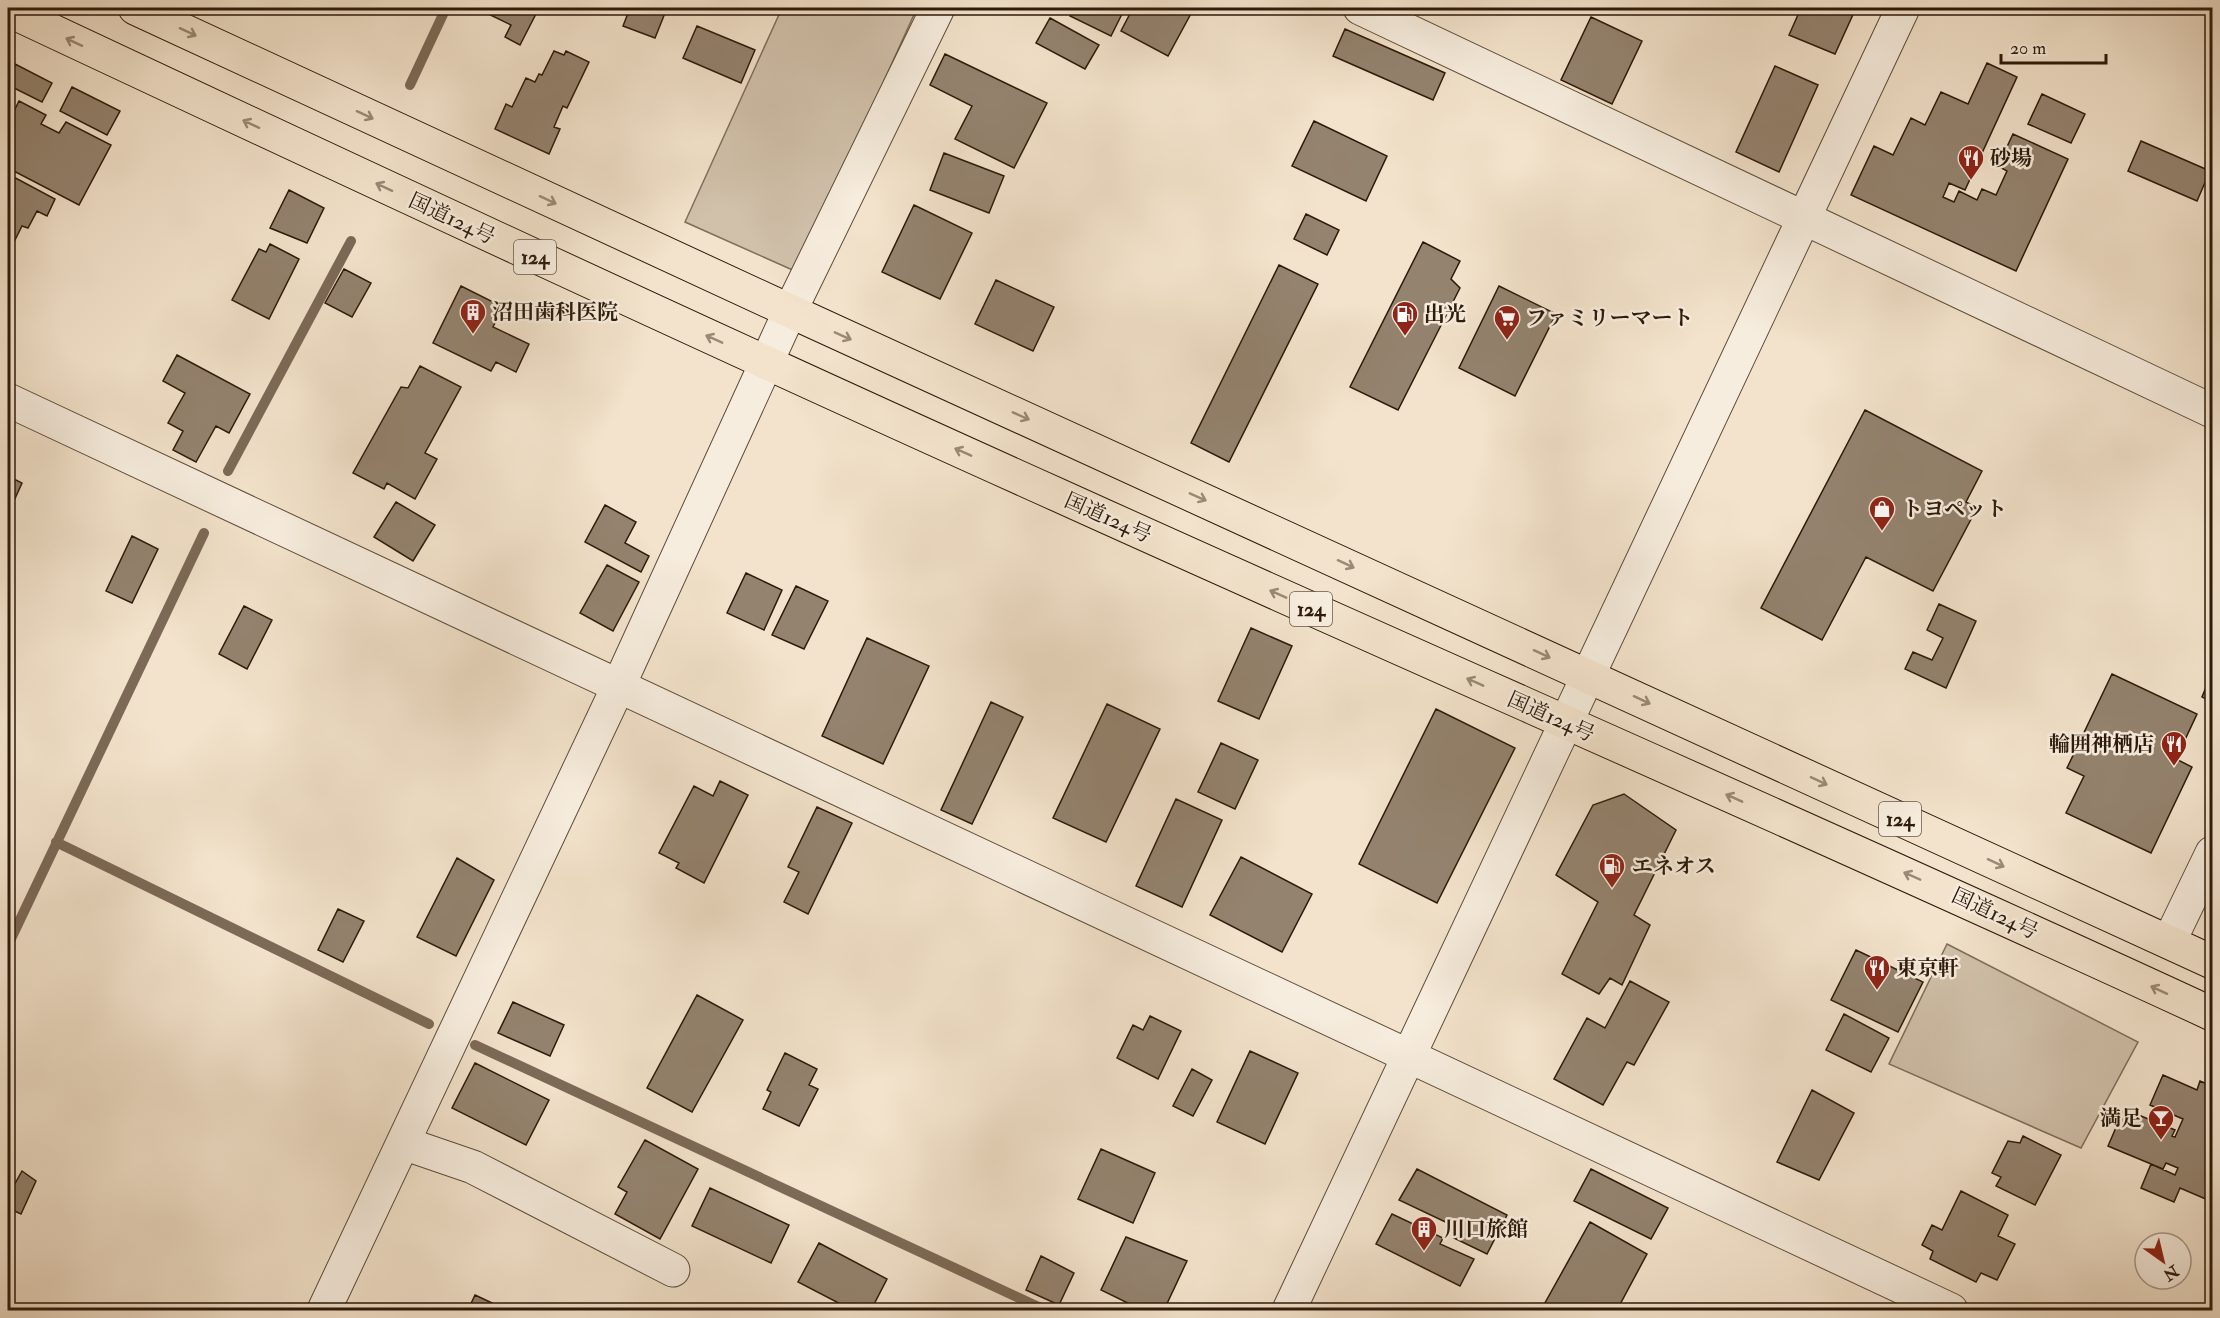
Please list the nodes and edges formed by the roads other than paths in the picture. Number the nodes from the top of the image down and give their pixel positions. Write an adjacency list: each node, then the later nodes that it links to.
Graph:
1 (135, 8): 7 (highway, 124, one-way to 7)
2 (939, 8): 7 (street)
3 (1360, 8): 6 (street)
4 (1903, 8): 6 (street)
5 (8, 10): 8 (highway, 国道124号 / 124, one-way to 5)
6 (1805, 218): 10 (street); 11 (street)
7 (790, 311): 8 (street); 11 (highway, 124, one-way to 11)
8 (767, 363): 12 (street); 13 (highway, 国道124号 / 124, one-way to 8)
9 (8, 400): 12 (street)
10 (2212, 411)
11 (1588, 675): 13 (street); 15 (highway, 124, one-way to 15)
12 (619, 685): 18 (street); 19 (street)
13 (1566, 724): 17 (highway, 国道124号 / 124, one-way to 13); 18 (street)
14 (2212, 853): 15 (street)
15 (2169, 942): 16 (highway, 124)
16 (2212, 962)
17 (2212, 1014)
18 (1408, 1058): 22 (street); 23 (street)
19 (403, 1143): 20 (street); 21 (street)
20 (673, 1270)
21 (324, 1311)
22 (1289, 1311)
23 (1951, 1311)

